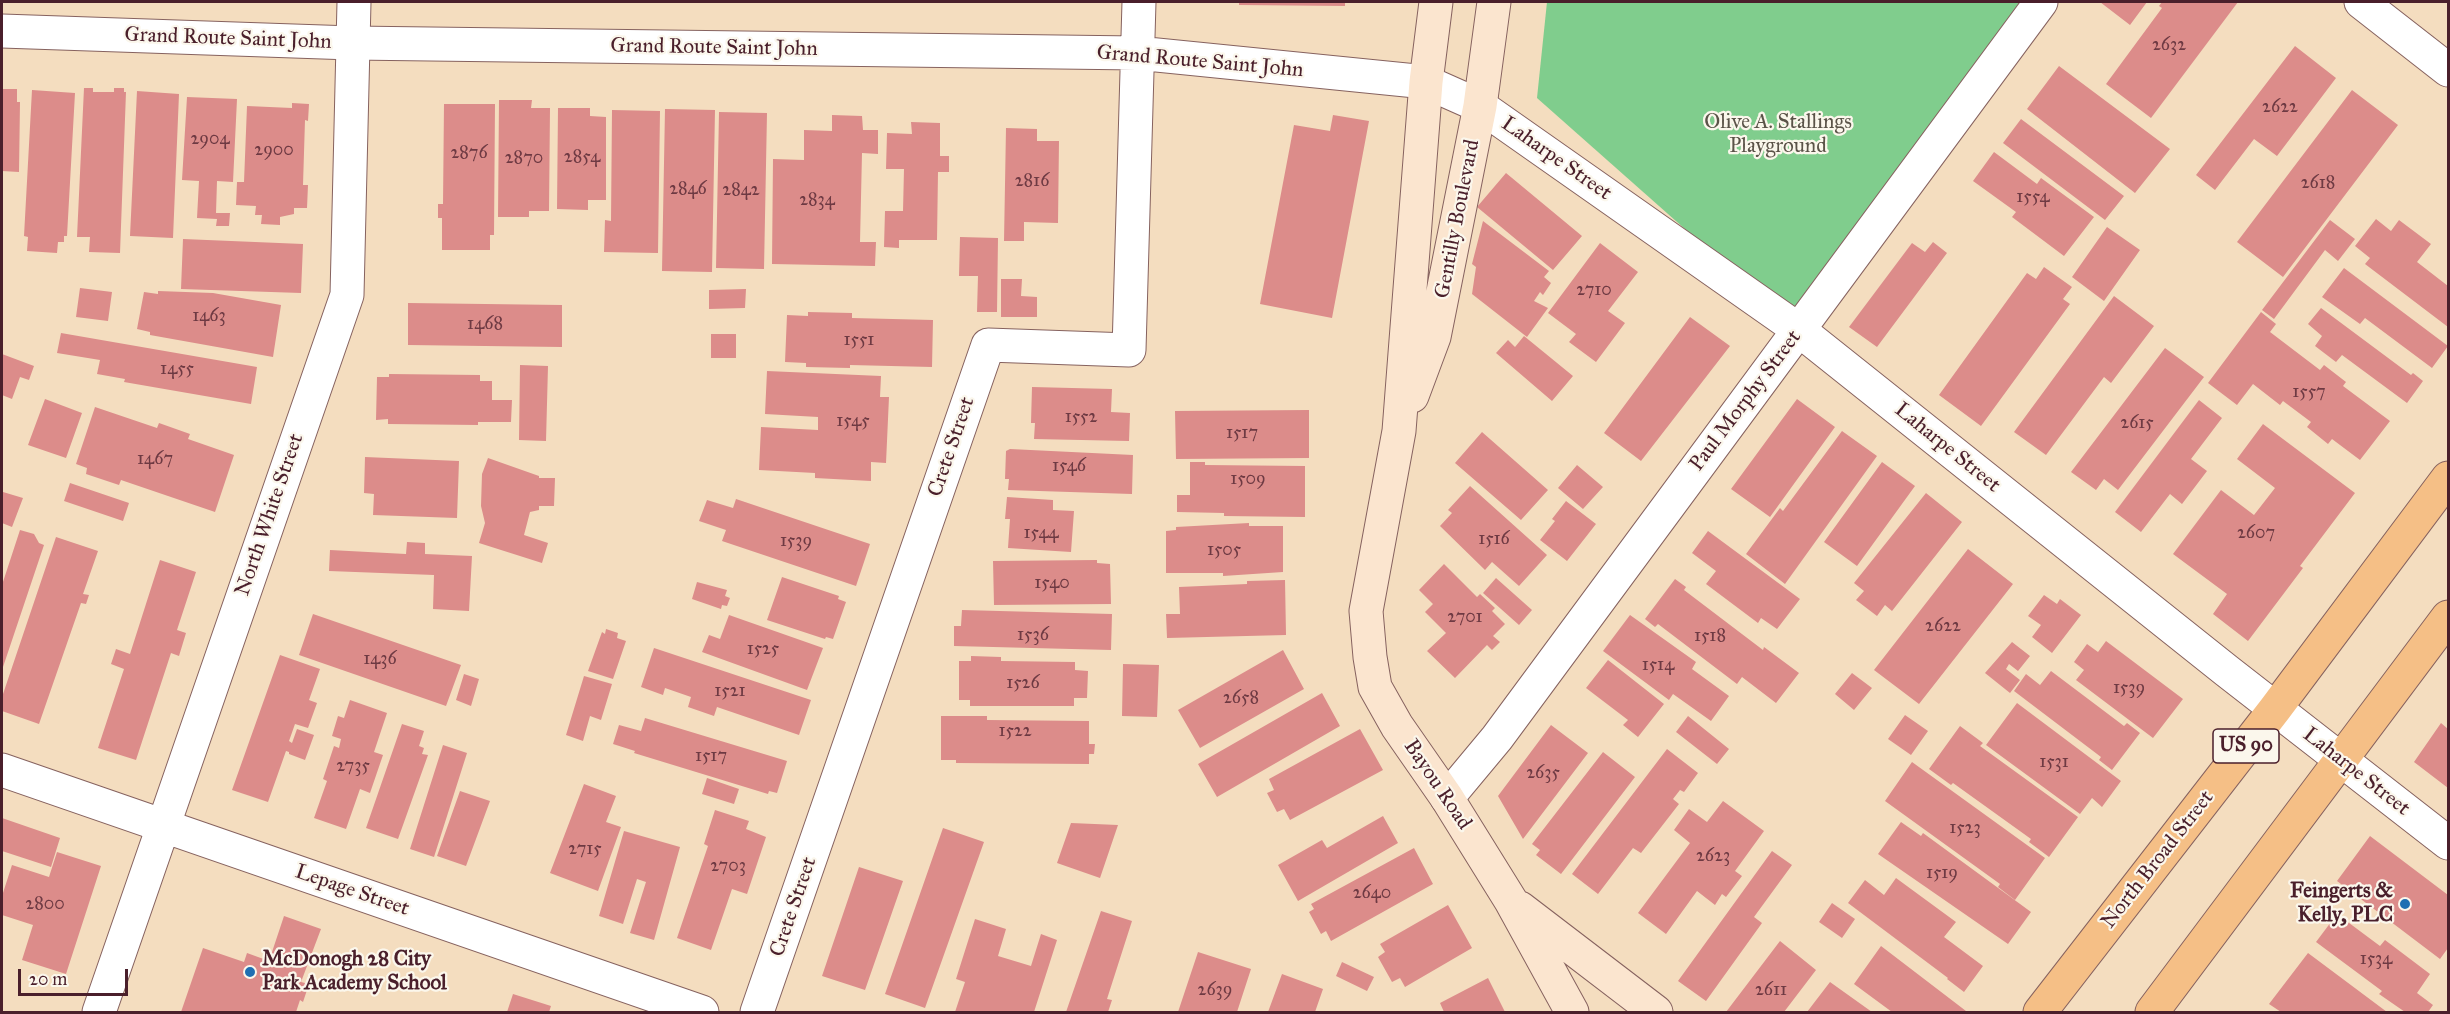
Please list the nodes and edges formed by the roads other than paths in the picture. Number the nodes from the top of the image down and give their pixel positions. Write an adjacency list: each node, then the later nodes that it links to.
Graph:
1 (354, 2): 8 (street, North White Street)
2 (1139, 2): 9 (street, Crete Street)
3 (1436, 2): 11 (main road, Gentilly Boulevard)
4 (1494, 2): 12 (main road, Gentilly Boulevard)
5 (2041, 2): 13 (street, Paul Morphy Street)
6 (2361, 2): 10 (street)
7 (2, 31): 8 (street, Grand Route Saint John)
8 (352, 43): 9 (street, Grand Route Saint John); 22 (street, North White Street)
9 (1137, 53): 11 (street, Grand Route Saint John); 27 (street, Crete Street)
10 (2448, 70)
11 (1426, 82): 12 (street, Laharpe Street); 14 (main road, Gentilly Boulevard)
12 (1480, 106): 13 (street, Laharpe Street); 14 (main road, Gentilly Boulevard)
13 (1799, 330): 18 (street, Laharpe Street); 21 (street, Paul Morphy Street)
14 (1399, 432): 16 (main road, Gentilly Boulevard)
15 (2448, 478): 18 (main road, North Broad Street / US 90)
16 (1378, 541): 21 (main road, Bayou Road)
17 (2448, 617): 19 (main road)
18 (2275, 709): 19 (street, Laharpe Street); 30 (main road, North Broad Street / US 90)
19 (2341, 759): 23 (street, Laharpe Street); 31 (main road)
20 (2, 770): 22 (street, Lepage Street)
21 (1447, 798): 24 (main road, Bayou Road)
22 (162, 825): 25 (street, North White Street); 26 (street, Lepage Street)
23 (2448, 843)
24 (1510, 901): 28 (main road, Bayou Road); 29 (main road)
25 (99, 1012)
26 (702, 1012)
27 (757, 1012)
28 (1572, 1012)
29 (1656, 1012)
30 (2040, 1012)
31 (2152, 1012)

